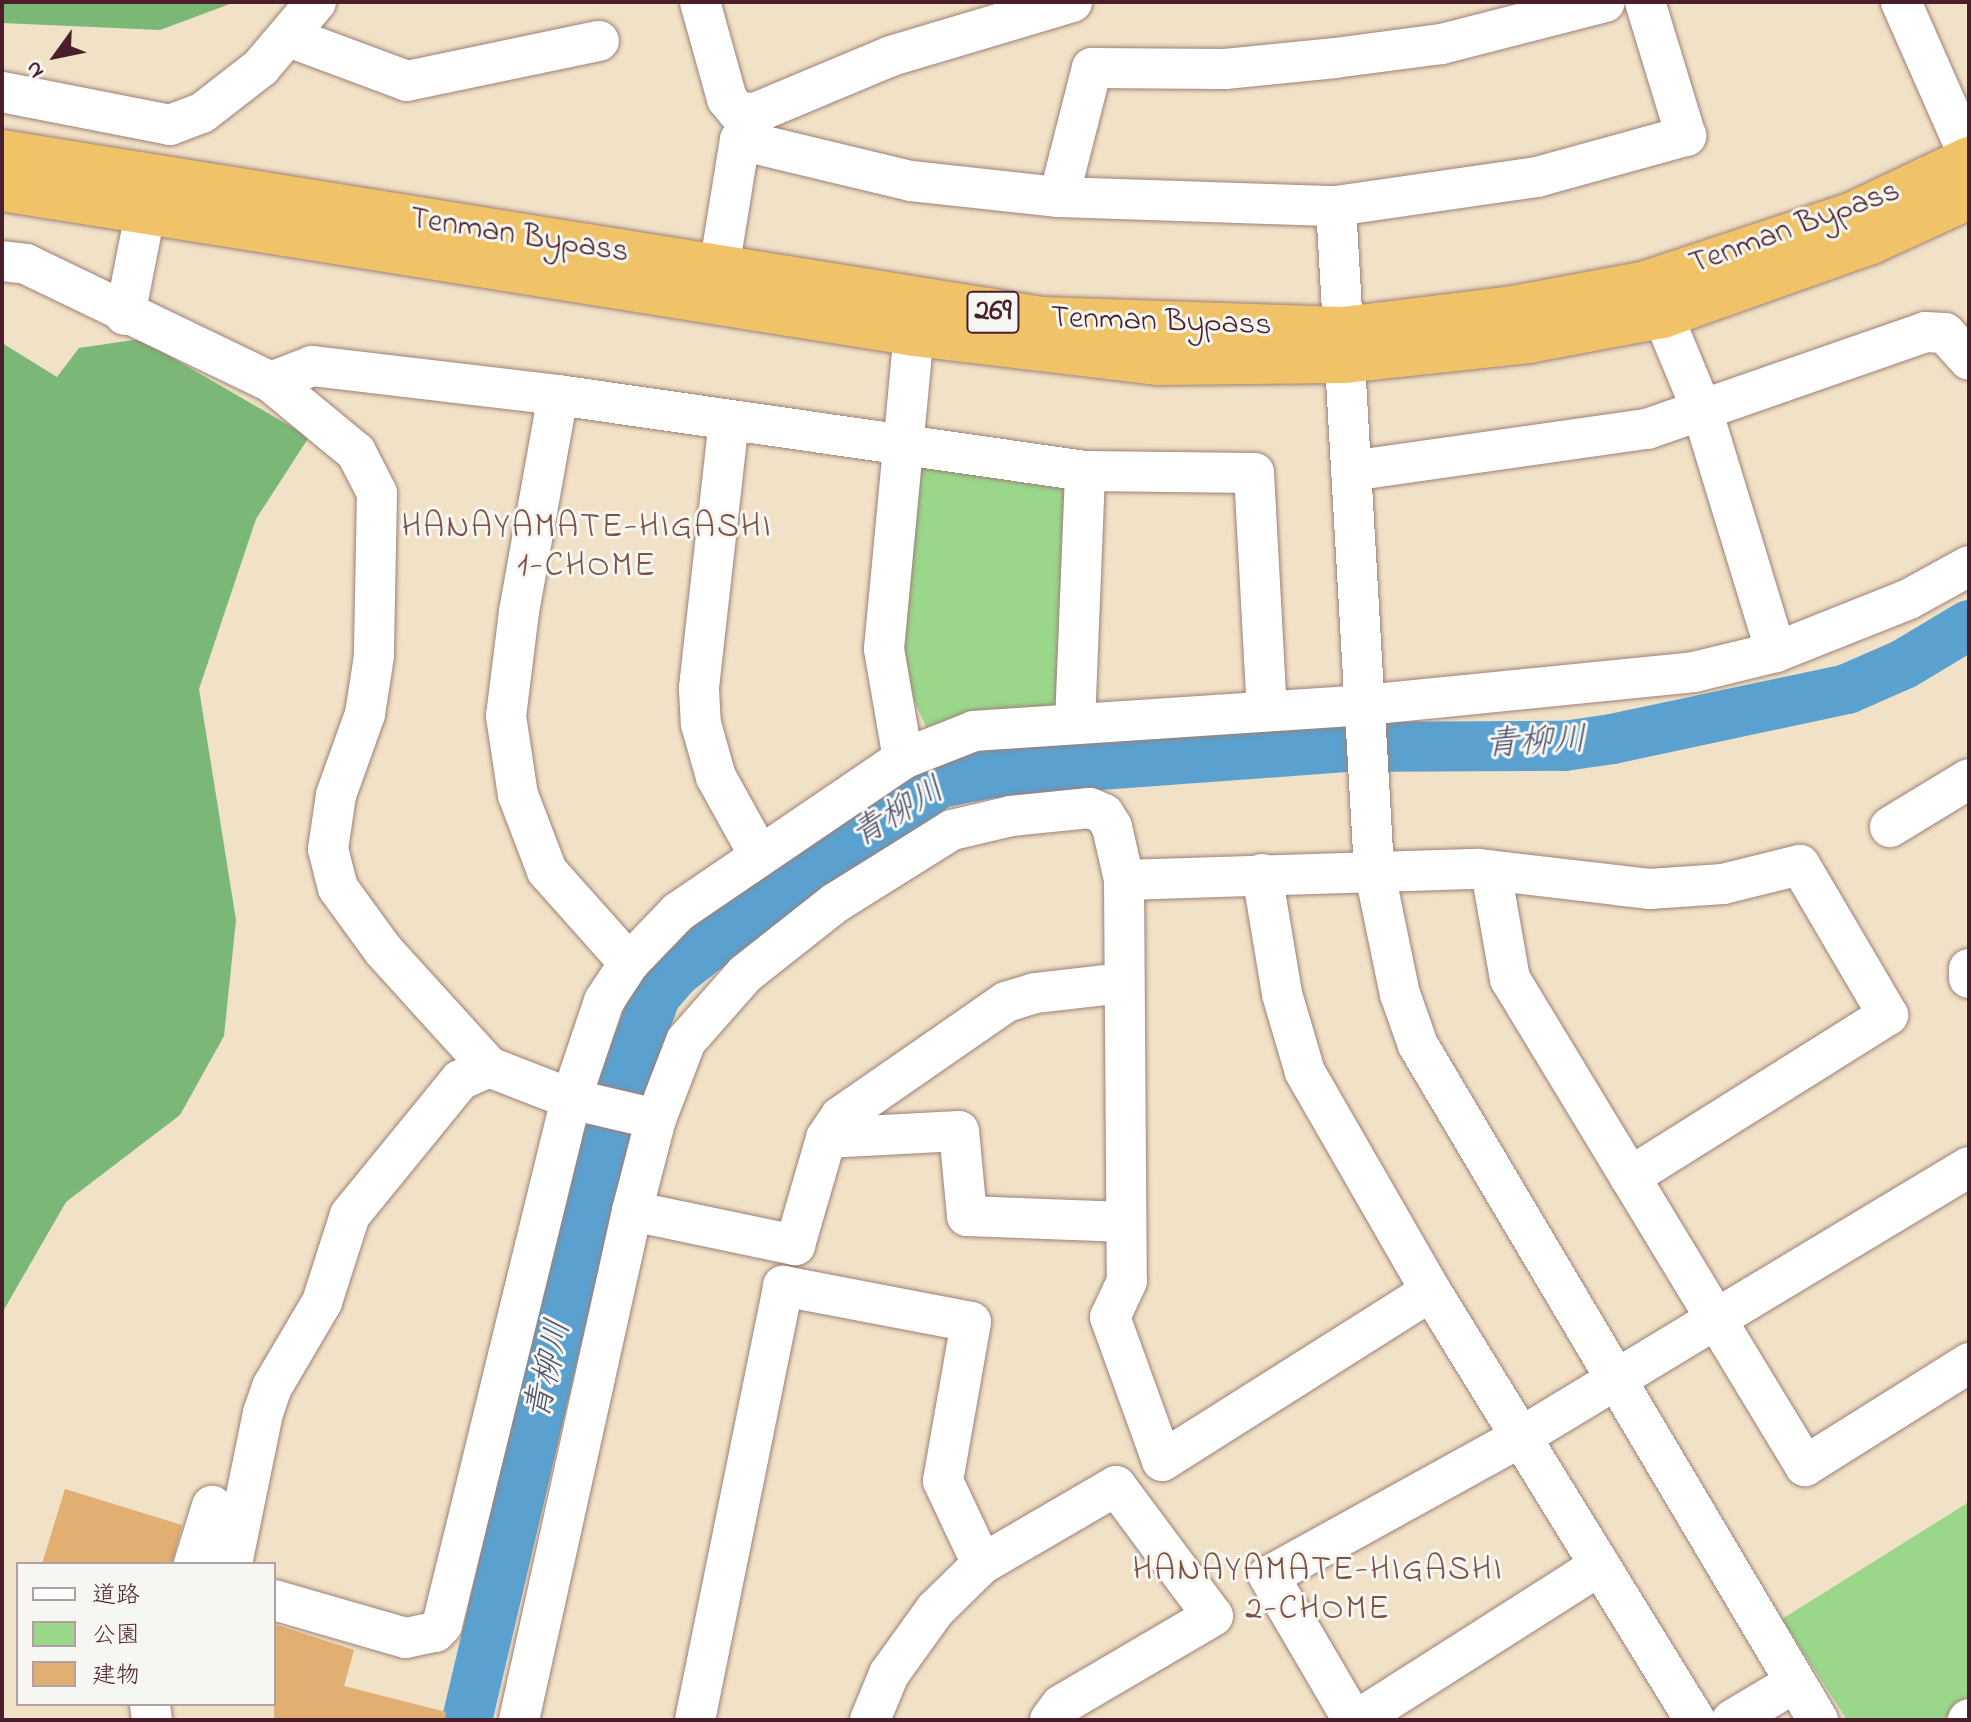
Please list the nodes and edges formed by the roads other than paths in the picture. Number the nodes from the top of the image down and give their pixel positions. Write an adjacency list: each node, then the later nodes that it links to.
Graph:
1 (316, 2): 7 (street)
2 (700, 2): 6 (street)
3 (1605, 2): 13 (street)
4 (1645, 2): 15 (street)
5 (1901, 2): 11 (street)
6 (1049, 5)
7 (289, 37): 8 (street); 9 (street)
8 (599, 41)
9 (2, 92)
10 (2, 152): 18 (highway, Tenman Bypass / 269)
11 (1969, 158): 22 (highway, Tenman Bypass / 269)
12 (2, 189): 16 (highway, Tenman Bypass / 269)
13 (1059, 197): 15 (street); 18 (street)
14 (1969, 197): 20 (highway, Tenman Bypass / 269)
15 (1336, 206): 22 (street)
16 (146, 209): 19 (street); 21 (highway, Tenman Bypass / 269)
17 (2, 261): 19 (street)
18 (719, 269): 22 (highway, Tenman Bypass / 269)
19 (125, 315): 24 (street)
20 (1663, 316): 22 (highway, Tenman Bypass / 269); 26 (street)
21 (914, 334): 22 (highway, Tenman Bypass / 269); 28 (street)
22 (1344, 345): 30 (street)
23 (1969, 360): 26 (street)
24 (271, 382): 25 (street); 48 (street)
25 (558, 395): 27 (street); 44 (street)
26 (1702, 410): 30 (street); 32 (street)
27 (729, 420): 28 (street); 39 (street)
28 (905, 445): 29 (street); 36 (street)
29 (1085, 471): 34 (street); 35 (street)
30 (1351, 471): 33 (street)
31 (1969, 566): 32 (street)
32 (1776, 652): 33 (street)
33 (1365, 705): 34 (street); 40 (street)
34 (1267, 711): 35 (street)
35 (1075, 723): 36 (street)
36 (903, 759): 39 (street)
37 (1969, 779): 38 (street)
38 (1890, 827)
39 (759, 855): 44 (street)
40 (1374, 869): 41 (street); 42 (street); 59 (street)
41 (1491, 871): 53 (street); 53 (street)
42 (1262, 874): 43 (street); 56 (street)
43 (1124, 880): 47 (street); 50 (street)
44 (629, 963): 49 (street)
45 (1969, 969): 46 (street)
46 (1969, 978)
47 (1123, 983): 51 (street); 55 (street)
48 (489, 1067): 49 (street); 63 (street)
49 (571, 1099): 50 (street); 66 (street)
50 (656, 1119): 54 (street)
51 (826, 1138): 54 (street); 55 (street)
52 (1969, 1167): 57 (street)
53 (1630, 1177): 57 (street)
54 (632, 1211): 68 (street)
55 (1125, 1222): 56 (street)
56 (1431, 1291): 60 (street)
57 (1716, 1319): 58 (street); 59 (street)
58 (1969, 1363)
59 (1613, 1377): 60 (street); 67 (street)
60 (1521, 1437): 65 (street); 72 (street)
61 (212, 1506): 62 (street)
62 (195, 1562)
63 (232, 1562)
64 (982, 1564): 69 (street); 70 (street); 71 (street)
65 (1600, 1565): 72 (street); 73 (street)
66 (276, 1601)
67 (1794, 1683): 74 (street); 75 (street)
68 (519, 1720)
69 (695, 1720)
70 (870, 1720)
71 (1050, 1720)
72 (1355, 1720)
73 (1695, 1720)
74 (1732, 1720)
75 (1818, 1720)

